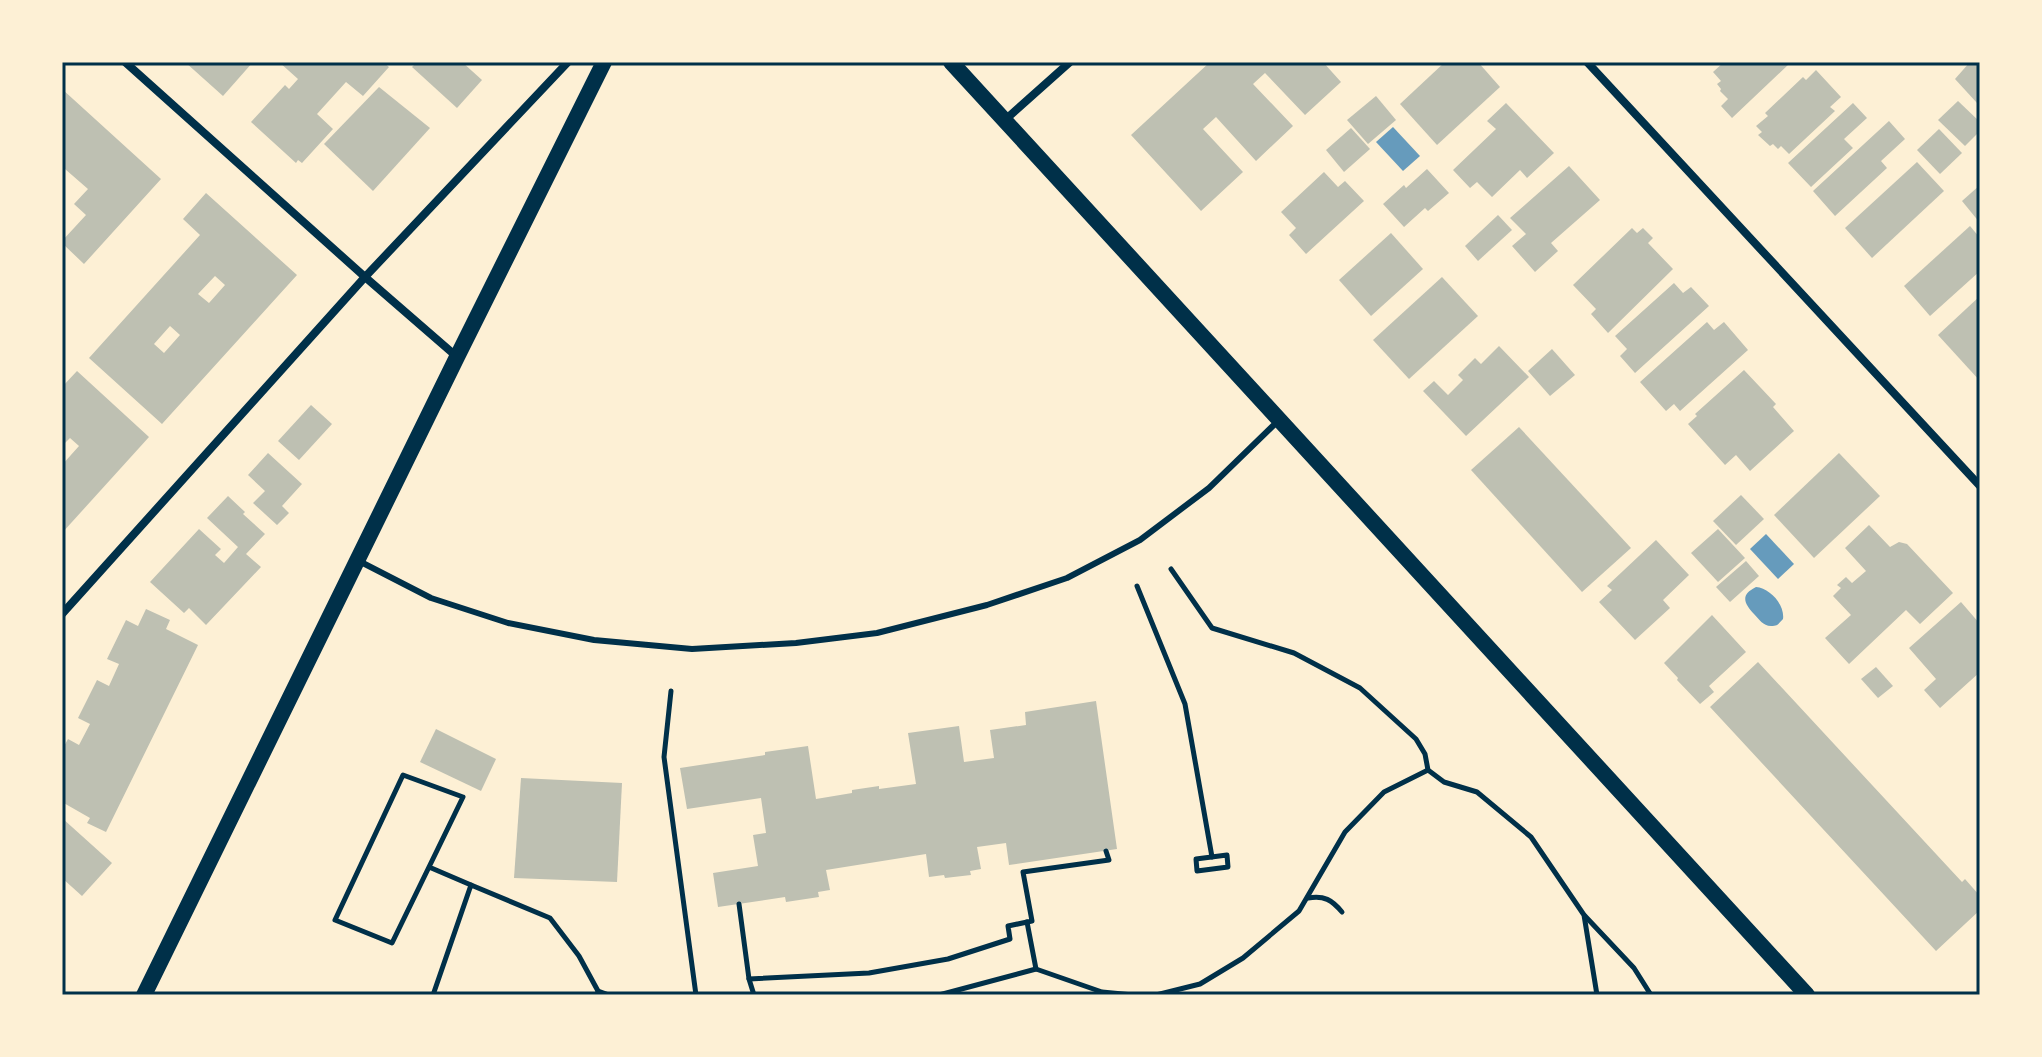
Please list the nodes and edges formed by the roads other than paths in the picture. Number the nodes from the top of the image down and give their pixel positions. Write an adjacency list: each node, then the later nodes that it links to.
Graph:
1 (125, 62): 8 (street)
2 (568, 62): 8 (street)
3 (604, 62): 9 (main road)
4 (951, 62): 7 (main road)
5 (1070, 62): 7 (street)
6 (1587, 62): 11 (street)
7 (1005, 120): 10 (main road)
8 (365, 277): 9 (street); 13 (street)
9 (457, 357): 12 (main road)
10 (1279, 420): 12 (lane); 15 (main road)
11 (1980, 486)
12 (357, 560): 14 (main road)
13 (62, 614)
14 (144, 995)
15 (1807, 995)

